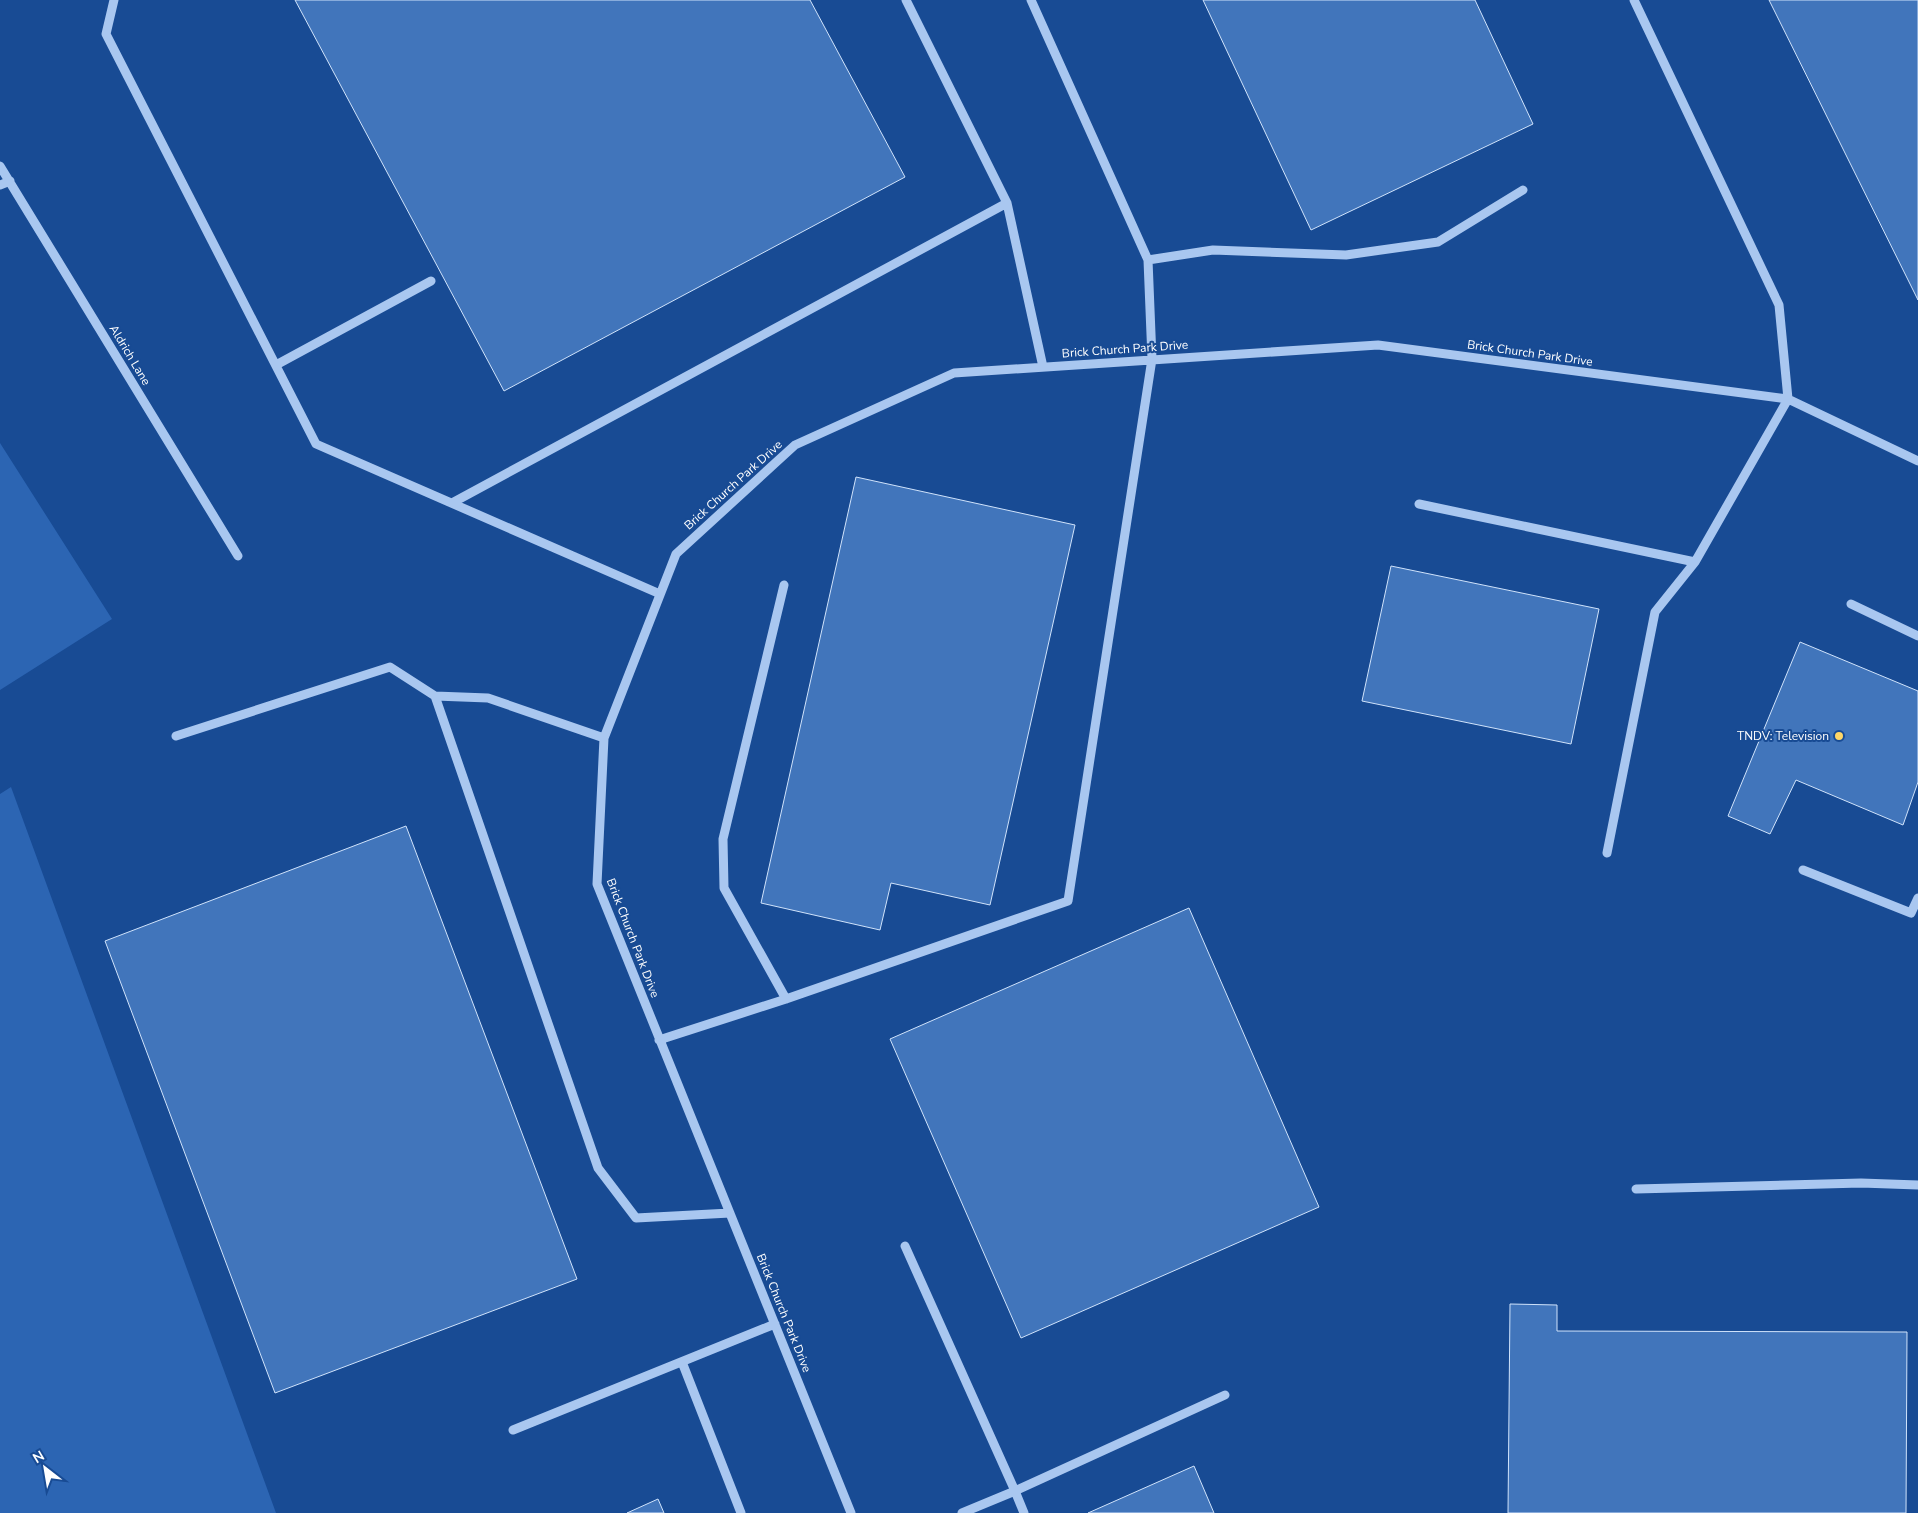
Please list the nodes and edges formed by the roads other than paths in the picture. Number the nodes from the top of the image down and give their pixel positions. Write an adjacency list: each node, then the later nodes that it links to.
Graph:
1 (114, 0): 13 (street)
2 (906, 0): 9 (street)
3 (1031, 0): 10 (street)
4 (1634, 0): 15 (street)
5 (0, 166): 6 (street, Aldrich Lane)
6 (10, 181): 7 (street); 19 (street, Aldrich Lane)
7 (0, 185)
8 (1523, 190): 10 (street)
9 (1007, 203): 14 (street); 17 (street)
10 (1148, 260): 12 (street)
11 (431, 281): 13 (street)
12 (1152, 359): 14 (street, Brick Church Park Drive); 15 (street, Brick Church Park Drive); 31 (street)
13 (276, 365): 17 (street)
14 (1043, 367): 22 (street, Brick Church Park Drive)
15 (1788, 399): 16 (street, Brick Church Park Drive); 20 (street)
16 (1918, 461)
17 (452, 504): 22 (street)
18 (1419, 504): 20 (street)
19 (238, 556)
20 (1694, 562): 28 (street)
21 (784, 585): 31 (street)
22 (660, 594): 27 (street, Brick Church Park Drive)
23 (1851, 604): 24 (street)
24 (1918, 636)
25 (435, 696): 26 (street); 27 (street); 35 (street)
26 (176, 736)
27 (604, 738): 32 (street, Brick Church Park Drive)
28 (1607, 853)
29 (1803, 870): 30 (street)
30 (1918, 898)
31 (786, 999): 32 (street)
32 (659, 1040): 35 (street, Brick Church Park Drive)
33 (1918, 1186): 34 (street)
34 (1636, 1189)
35 (730, 1212): 37 (street, Brick Church Park Drive)
36 (905, 1246): 41 (street)
37 (775, 1324): 38 (street); 43 (street, Brick Church Park Drive)
38 (682, 1362): 40 (street); 42 (street)
39 (1225, 1394): 41 (street)
40 (513, 1430)
41 (1016, 1491): 44 (street); 45 (street)
42 (741, 1513)
43 (851, 1513)
44 (962, 1513)
45 (1024, 1513)

